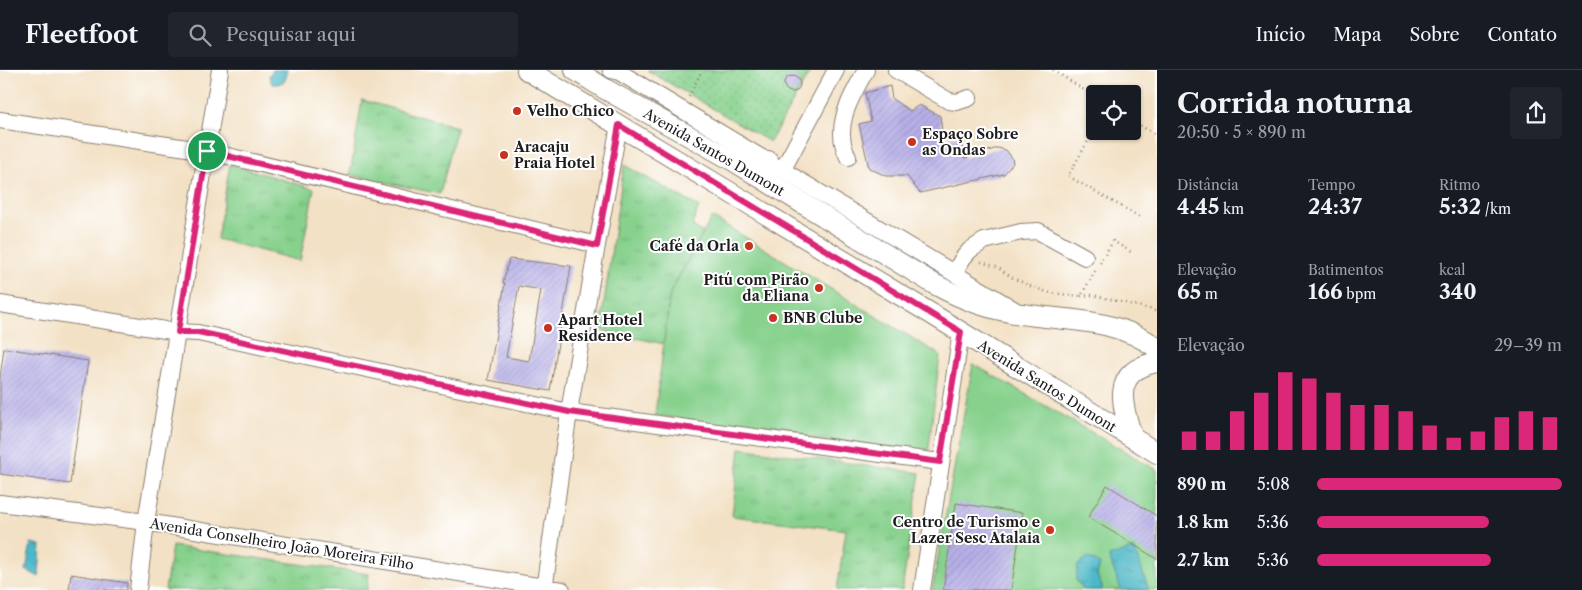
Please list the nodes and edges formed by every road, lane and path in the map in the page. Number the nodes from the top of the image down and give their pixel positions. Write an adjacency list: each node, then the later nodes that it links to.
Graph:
1 (220, 70): 18 (street)
2 (527, 70): 14 (main road, Avenida Santos Dumont)
3 (575, 70): 20 (main road, Avenida Santos Dumont)
4 (610, 70): 12 (street)
5 (702, 70): 12 (path)
6 (836, 70): 21 (street)
7 (866, 70): 19 (street)
8 (896, 70): 11 (street)
9 (1053, 70): 10 (path)
10 (1086, 91)
11 (969, 98)
12 (682, 110): 21 (street)
13 (0, 120): 18 (street)
14 (619, 125): 23 (street); 33 (main road, Avenida Santos Dumont)
15 (1141, 126): 16 (path)
16 (1157, 136)
17 (1089, 140): 22 (path)
18 (207, 151): 23 (street); 32 (street)
19 (848, 157)
20 (732, 160): 21 (main road); 31 (main road, Avenida Santos Dumont)
21 (775, 165): 27 (street)
22 (1140, 217)
23 (597, 246): 36 (street)
24 (1131, 252): 28 (path)
25 (1085, 257): 26 (street)
26 (963, 258): 27 (street); 28 (path)
27 (954, 273): 31 (street)
28 (1081, 296): 30 (path)
29 (0, 304): 32 (street)
30 (1157, 312)
31 (1021, 314): 34 (main road, Avenida Santos Dumont)
32 (178, 332): 36 (street); 41 (street)
33 (961, 332): 37 (main road, Avenida Santos Dumont); 39 (street)
34 (1157, 348)
35 (1157, 362): 37 (main road)
36 (569, 412): 39 (street); 42 (street)
37 (1133, 438): 38 (main road, Avenida Santos Dumont)
38 (1157, 453)
39 (940, 462): 45 (street)
40 (0, 503): 41 (street, Avenida Conselheiro João Moreira Filho)
41 (146, 522): 42 (street, Avenida Conselheiro João Moreira Filho); 43 (street)
42 (544, 589): 44 (street, Avenida Conselheiro João Moreira Filho)
43 (138, 590)
44 (562, 590)
45 (922, 590)

